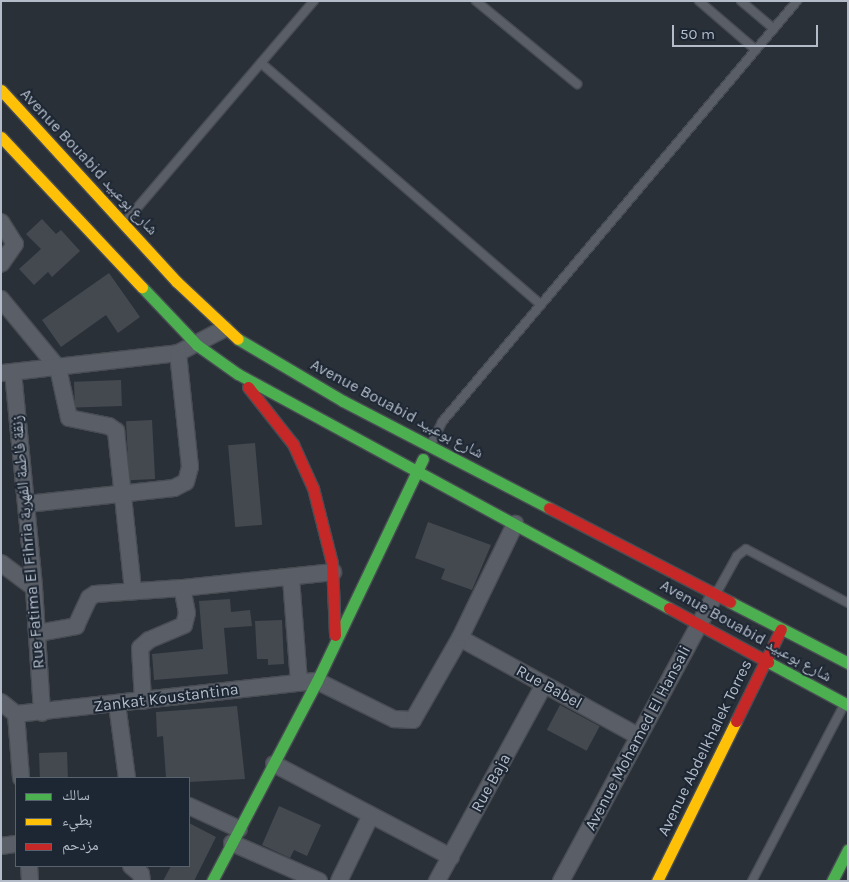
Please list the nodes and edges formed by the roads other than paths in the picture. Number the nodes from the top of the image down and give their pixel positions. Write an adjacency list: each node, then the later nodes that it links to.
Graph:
1 (314, 1): 8 (lane)
2 (476, 1): 9 (lane)
3 (699, 1): 7 (lane)
4 (741, 1): 6 (lane)
5 (797, 1): 6 (lane)
6 (774, 29): 7 (lane)
7 (756, 50): 16 (lane)
8 (261, 63): 13 (lane); 16 (lane)
9 (577, 84)
10 (1, 90): 13 (street, Avenue Bouabid شارع بوعبيد)
11 (1, 137): 18 (street, Avenue Bouabid شارع بوعبيد)
12 (1, 222): 14 (street)
13 (124, 223): 17 (street, Avenue Bouabid شارع بوعبيد)
14 (1, 264)
15 (1, 299): 20 (street)
16 (541, 305): 23 (lane)
17 (224, 330): 18 (street); 23 (street, Avenue Bouabid شارع بوعبيد)
18 (197, 345): 19 (street); 22 (street, Avenue Bouabid شارع بوعبيد)
19 (178, 352): 20 (street); 25 (street)
20 (58, 368): 21 (street); 25 (street)
21 (7, 373): 26 (street, Rue Fatima El Fihria زنقة فاطمة الفهربة)
22 (238, 374): 24 (street, Avenue Bouabid شارع بوعبيد); 29 (street)
23 (430, 446): 24 (street); 34 (street, Avenue Bouabid شارع بوعبيد)
24 (416, 473): 27 (street, Avenue Bouabid شارع بوعبيد); 40 (street)
25 (123, 494): 26 (street); 33 (street)
26 (27, 504): 31 (street, Rue Fatima El Fihria زنقة فاطمة الفهربة)
27 (515, 524): 36 (street, Avenue Bouabid شارع بوعبيد); 39 (street)
28 (1, 563): 31 (street)
29 (333, 572): 30 (street); 40 (street)
30 (291, 578): 32 (street); 44 (street)
31 (34, 588): 38 (street, Rue Fatima El Fihria زنقة فاطمة الفهربة)
32 (182, 588): 33 (street); 46 (street)
33 (133, 591): 38 (street)
34 (715, 595): 35 (lane); 36 (street, Avenue Mohamed El Hansali); 37 (street, Avenue Bouabid شارع بوعبيد)
35 (848, 603)
36 (699, 624): 41 (street, Avenue Bouabid شارع بوعبيد); 52 (street, Avenue Mohamed El Hansali)
37 (781, 629): 41 (street, Avenue Abdelkhalek Torres); 42 (street, Avenue Bouabid شارع بوعبيد)
38 (38, 633): 50 (street, Rue Fatima El Fihria زنقة فاطمة الفهربة)
39 (460, 638): 43 (street); 45 (street, Rue Babel)
40 (336, 640): 43 (street)
41 (765, 660): 49 (street, Avenue Bouabid شارع بوعبيد); 70 (street, Avenue Abdelkhalek Torres)
42 (848, 663)
43 (317, 681): 44 (street, Zankat Koustantina); 53 (street)
44 (299, 683): 46 (street, Zankat Koustantina)
45 (544, 685): 52 (street, Rue Babel); 62 (street, Rue Baja)
46 (143, 701): 48 (street, Zankat Koustantina)
47 (1, 702): 51 (street)
48 (117, 704): 50 (street, Zankat Koustantina); 55 (street)
49 (847, 704): 71 (lane)
50 (42, 713): 51 (street, Zankat Koustantina)
51 (16, 714): 54 (street)
52 (638, 736): 69 (street, Avenue Mohamed El Hansali)
53 (274, 764): 57 (street); 58 (street)
54 (21, 777)
55 (126, 777)
56 (190, 807): 58 (street)
57 (370, 815): 62 (street); 67 (street)
58 (235, 836): 65 (street); 66 (street)
59 (15, 844): 60 (street)
60 (1, 846)
61 (848, 850): 72 (street)
62 (451, 857): 68 (street, Rue Baja)
63 (132, 867): 64 (street)
64 (142, 881)
65 (212, 881)
66 (319, 881)
67 (340, 881)
68 (437, 881)
69 (561, 881)
70 (657, 881)
71 (752, 881)
72 (832, 881)

